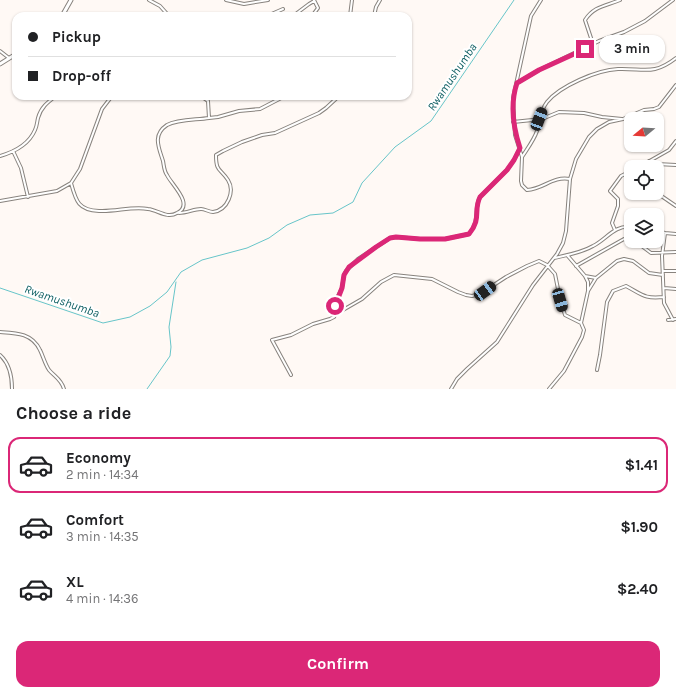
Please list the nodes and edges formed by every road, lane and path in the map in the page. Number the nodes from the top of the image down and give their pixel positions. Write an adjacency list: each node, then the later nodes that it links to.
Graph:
1 (72, 0): 12 (main road)
2 (149, 0): 13 (street)
3 (226, 0): 4 (street)
4 (268, 0)
5 (314, 0): 15 (street); 16 (street)
6 (352, 0): 17 (street)
7 (380, 0): 18 (street)
8 (541, 0): 25 (street)
9 (620, 0): 19 (street)
10 (673, 0): 19 (street)
11 (283, 9): 14 (street)
12 (64, 12)
13 (165, 12)
14 (276, 12)
15 (298, 12)
16 (315, 12)
17 (350, 12)
18 (375, 12)
19 (594, 44): 25 (street)
20 (0, 50): 22 (street)
21 (12, 56): 22 (main road)
22 (9, 58): 24 (main road)
23 (676, 58): 33 (street)
24 (0, 64)
25 (517, 83): 35 (street)
26 (676, 85): 34 (street)
27 (51, 100): 38 (street)
28 (109, 100): 46 (street)
29 (207, 100): 32 (street)
30 (277, 100): 32 (street)
31 (335, 100): 51 (street)
32 (209, 118): 51 (street)
33 (539, 119): 34 (street); 35 (street); 40 (street)
34 (623, 119): 45 (street)
35 (514, 122): 37 (street)
36 (676, 140): 41 (street)
37 (520, 148): 40 (street); 73 (street)
38 (13, 151): 39 (street); 47 (street)
39 (0, 156)
40 (522, 157): 45 (street)
41 (651, 160)
42 (664, 164): 43 (street)
43 (676, 165)
44 (624, 174): 53 (street)
45 (570, 179): 61 (street)
46 (71, 182): 47 (street); 51 (street)
47 (28, 197): 49 (street)
48 (664, 198): 50 (street)
49 (0, 201)
50 (676, 206)
51 (178, 213)
52 (624, 226): 53 (street)
53 (615, 230): 60 (street)
54 (665, 233): 55 (street); 58 (street)
55 (676, 234)
56 (624, 239): 63 (street)
57 (645, 248): 58 (street)
58 (662, 252): 59 (street); 64 (street)
59 (676, 252)
60 (567, 255): 61 (street); 63 (street)
61 (553, 259): 62 (street)
62 (547, 265): 73 (street); 76 (street); 83 (street)
63 (576, 266): 67 (street)
64 (663, 271): 65 (street); 66 (street)
65 (676, 271)
66 (663, 275): 68 (street); 69 (street)
67 (585, 276): 68 (street); 71 (street)
68 (596, 278): 71 (street)
69 (664, 288): 70 (street); 72 (street)
70 (676, 289)
71 (588, 291): 76 (street)
72 (664, 297): 74 (street); 79 (street)
73 (335, 315): 80 (street)
74 (674, 319): 75 (street)
75 (668, 320)
76 (581, 323): 84 (street)
77 (0, 332): 82 (street)
78 (0, 355): 81 (street)
79 (596, 370)
80 (291, 375)
81 (12, 389)
82 (64, 389)
83 (451, 389)
84 (549, 389)

